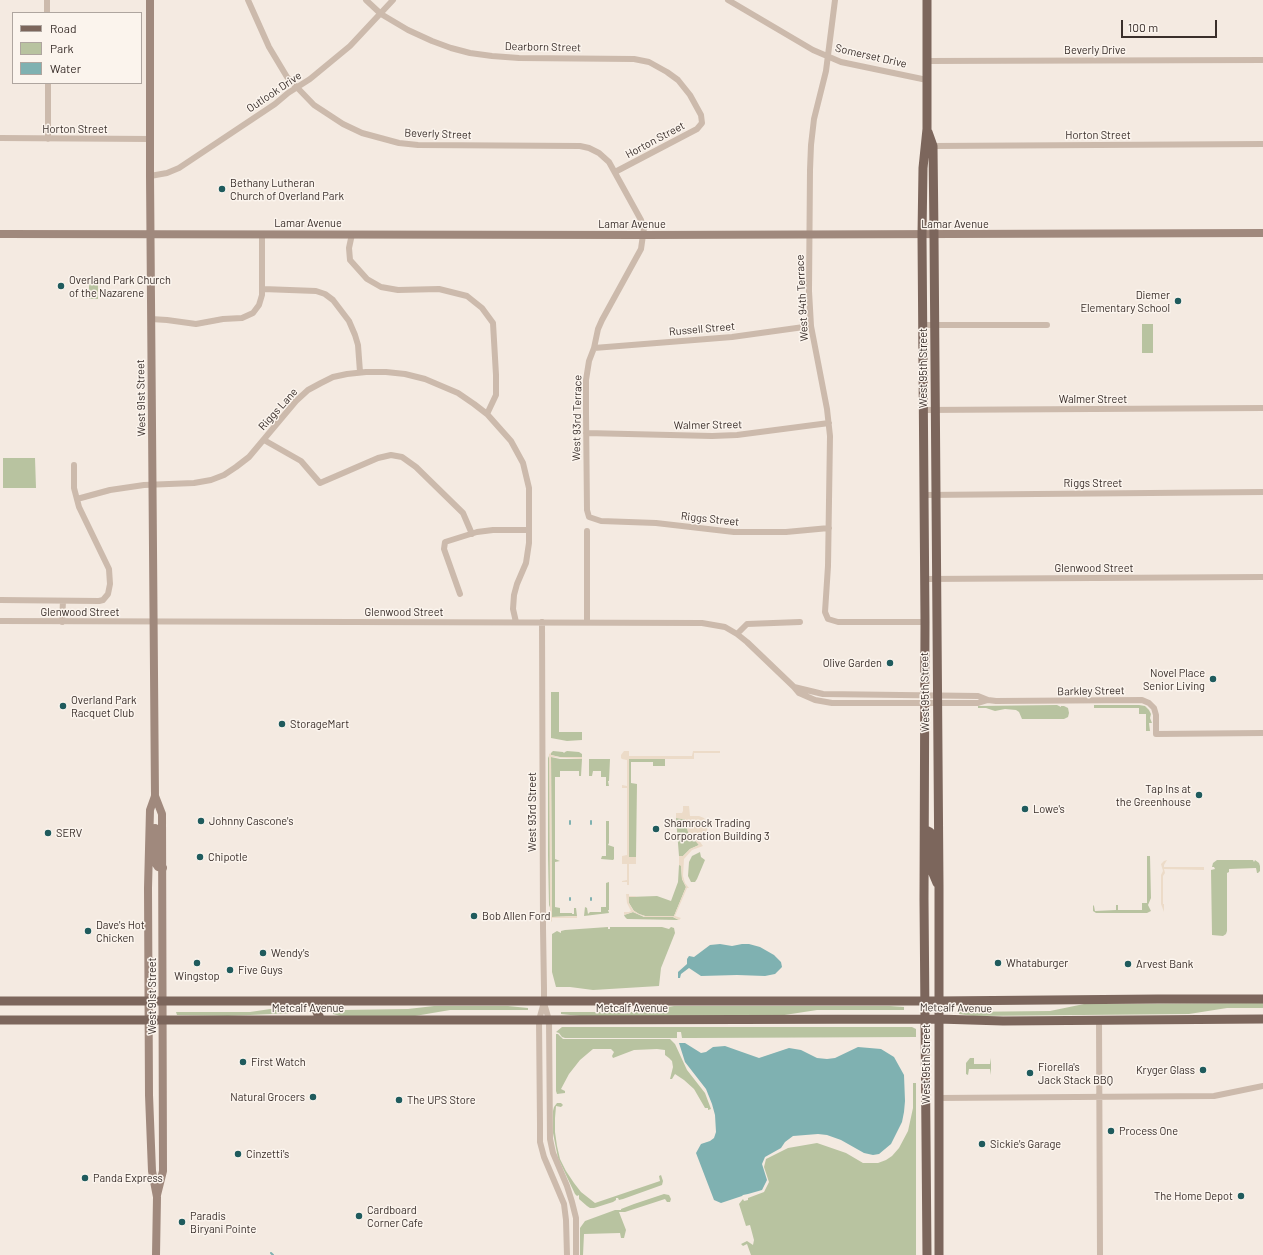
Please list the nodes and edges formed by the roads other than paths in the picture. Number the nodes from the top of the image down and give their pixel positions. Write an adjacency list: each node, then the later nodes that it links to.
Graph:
1 (47, 0): 9 (street)
2 (150, 0): 21 (street, West 91st Street)
3 (248, 0): 16 (street, Beverly Street)
4 (366, 0): 10 (street, Dearborn Street)
5 (393, 0): 10 (street, Outlook Drive)
6 (728, 0): 11 (street, Somerset Drive)
7 (835, 0): 11 (street, West 94th Terrace)
8 (927, 0): 13 (main road, West 95th Street)
9 (47, 12)
10 (381, 14): 16 (street, Outlook Drive); 17 (street, Dearborn Street)
11 (828, 56): 14 (street, Somerset Drive); 32 (street, West 94th Terrace)
12 (1263, 60): 13 (street, Beverly Drive)
13 (927, 61): 14 (main road, West 95th Street)
14 (927, 80): 18 (main road, West 95th Street)
15 (48, 84): 20 (street)
16 (297, 88): 24 (street, Beverly Street); 25 (street, Outlook Drive)
17 (702, 123): 24 (street, Horton Street)
18 (927, 129): 23 (main road, West 95th Street); 33 (main road, West 95th Street)
19 (0, 138): 20 (street, Horton Street)
20 (48, 138): 21 (street, Horton Street)
21 (150, 139): 25 (street, West 91st Street)
22 (1263, 144): 23 (street, Horton Street)
23 (933, 146): 34 (main road, West 95th Street)
24 (615, 172): 31 (street, Beverly Street)
25 (150, 176): 27 (street, West 91st Street)
26 (0, 234): 27 (street, Lamar Avenue)
27 (151, 234): 28 (street, Lamar Avenue); 36 (street, West 91st Street)
28 (262, 234): 29 (street, Lamar Avenue); 35 (street)
29 (352, 234): 31 (street, Lamar Avenue); 46 (street)
30 (1263, 234): 34 (street, Lamar Avenue)
31 (644, 235): 32 (street, Lamar Avenue); 41 (street, West 93rd Terrace)
32 (809, 235): 33 (street, Lamar Avenue); 40 (street, West 94th Terrace)
33 (922, 235): 34 (street, Lamar Avenue); 37 (main road, West 95th Street)
34 (934, 235): 38 (main road, West 95th Street)
35 (263, 289): 36 (street); 42 (street)
36 (151, 319): 51 (street, West 91st Street)
37 (923, 324): 38 (street); 44 (main road, West 95th Street)
38 (934, 324): 39 (street); 45 (main road, West 95th Street)
39 (1047, 325)
40 (811, 326): 41 (street, Russell Street); 47 (street, West 94th Terrace)
41 (594, 348): 48 (street, West 93rd Terrace)
42 (360, 372): 46 (street, Riggs Lane); 49 (street, Riggs Lane)
43 (1263, 408): 45 (street, Walmer Street)
44 (923, 410): 45 (street, Walmer Street); 54 (main road, West 95th Street)
45 (935, 410): 53 (main road, West 95th Street)
46 (487, 414): 58 (street, Riggs Lane)
47 (829, 423): 48 (street, Walmer Street); 57 (street, West 94th Terrace)
48 (586, 433): 56 (street, West 93rd Terrace)
49 (264, 440): 51 (street, Riggs Lane); 60 (street)
50 (74, 465): 55 (street)
51 (153, 485): 55 (street, Riggs Lane); 69 (street, West 91st Street)
52 (1263, 492): 53 (street, Riggs Street)
53 (935, 494): 54 (street, Riggs Street); 63 (main road, West 95th Street)
54 (924, 495): 62 (main road, West 95th Street)
55 (77, 499): 66 (street)
56 (590, 517): 57 (street, Riggs Street)
57 (829, 528): 74 (street, West 94th Terrace)
58 (529, 530): 60 (street); 70 (street, Riggs Lane)
59 (587, 531): 72 (street)
60 (472, 534): 64 (street)
61 (1263, 577): 63 (street, Glenwood Street)
62 (924, 579): 63 (street, Glenwood Street); 74 (main road, West 95th Street)
63 (936, 579): 77 (main road, West 95th Street)
64 (460, 594)
65 (0, 600): 66 (street)
66 (63, 600): 68 (street)
67 (0, 622): 68 (street, Glenwood Street)
68 (62, 622): 69 (street, Glenwood Street)
69 (154, 622): 70 (street, Glenwood Street); 79 (street, West 91st Street)
70 (516, 622): 71 (street, Glenwood Street)
71 (542, 622): 72 (street, Glenwood Street); 93 (street, West 93rd Street)
72 (587, 622): 75 (street, Glenwood Street)
73 (800, 622): 75 (street)
74 (925, 622): 76 (main road, West 95th Street)
75 (738, 634): 76 (street, Barkley Street)
76 (924, 699): 77 (street, Barkley Street); 81 (main road, West 95th Street)
77 (937, 699): 78 (street, Barkley Street); 84 (main road, West 95th Street)
78 (1263, 734)
79 (155, 796): 80 (street, West 91st Street); 82 (street, West 91st Street)
80 (150, 817): 82 (street); 83 (street, West 91st Street)
81 (924, 830): 84 (main road); 88 (main road, West 95th Street)
82 (163, 868): 85 (street, West 91st Street)
83 (149, 869): 85 (street); 91 (street, West 91st Street)
84 (939, 886): 89 (main road, West 95th Street)
85 (163, 908): 87 (street, West 91st Street)
86 (1263, 999): 89 (main road, Metcalf Avenue)
87 (163, 1001): 91 (main road, Metcalf Avenue); 92 (main road, Metcalf Avenue); 95 (street, West 91st Street)
88 (925, 1001): 89 (main road, Metcalf Avenue); 93 (main road, Metcalf Avenue); 96 (main road, West 95th Street)
89 (938, 1001): 97 (main road, West 95th Street)
90 (0, 1002): 91 (main road, Metcalf Avenue)
91 (149, 1002): 94 (street, West 91st Street)
92 (312, 1002): 93 (main road, Metcalf Avenue); 100 (main road)
93 (544, 1002): 101 (street, West 93rd Street); 102 (street, West 93rd Street)
94 (149, 1019): 95 (main road, Metcalf Avenue); 99 (main road, Metcalf Avenue); 107 (street, West 91st Street)
95 (163, 1019): 100 (main road, Metcalf Avenue); 107 (street, West 91st Street)
96 (925, 1019): 97 (main road, Metcalf Avenue); 102 (main road, Metcalf Avenue); 111 (main road, West 95th Street)
97 (938, 1019): 103 (main road, Metcalf Avenue); 106 (main road, West 95th Street)
98 (1263, 1019): 103 (main road, Metcalf Avenue)
99 (0, 1020)
100 (316, 1020): 101 (main road, Metcalf Avenue)
101 (539, 1020): 102 (main road, Metcalf Avenue); 109 (street, West 93rd Street)
102 (549, 1020): 110 (street, West 93rd Street)
103 (1099, 1020): 105 (street)
104 (1263, 1086): 105 (street)
105 (1099, 1096): 106 (street); 113 (street)
106 (938, 1098): 112 (main road, West 95th Street)
107 (157, 1197): 108 (street, West 91st Street)
108 (156, 1255)
109 (567, 1255)
110 (576, 1255)
111 (927, 1255)
112 (939, 1255)
113 (1100, 1255)

